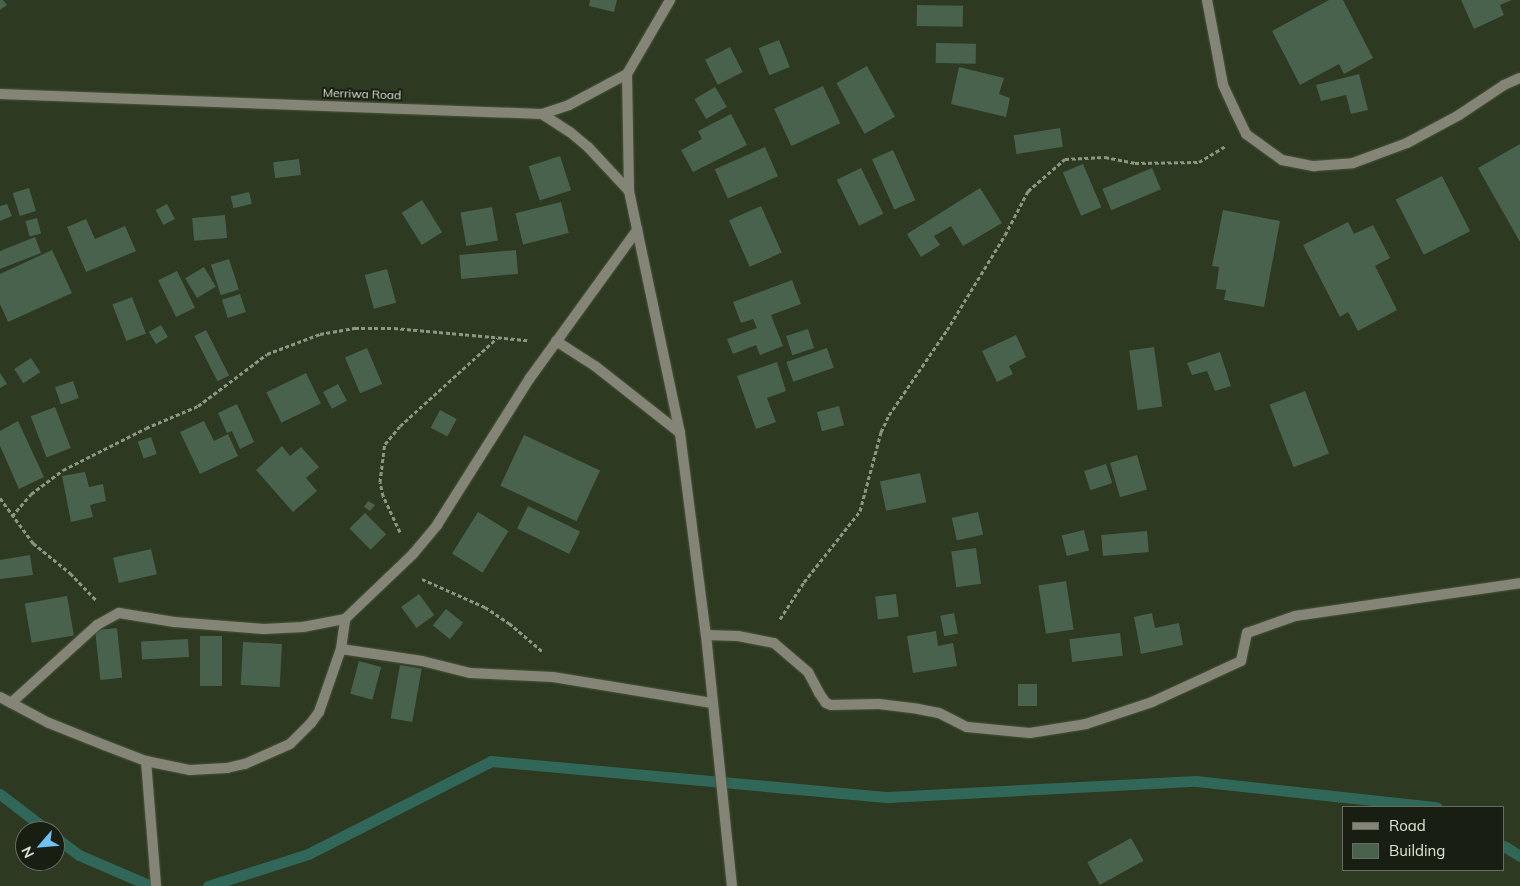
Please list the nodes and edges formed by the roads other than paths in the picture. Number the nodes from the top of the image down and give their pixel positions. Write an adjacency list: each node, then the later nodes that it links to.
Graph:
1 (670, 0): 3 (street)
2 (1207, 0): 4 (street)
3 (627, 74): 6 (street, Merriwa Road); 7 (street)
4 (1520, 78)
5 (0, 94): 6 (street, Merriwa Road)
6 (542, 114): 7 (street)
7 (629, 191): 8 (street)
8 (637, 230): 9 (street); 10 (street)
9 (556, 341): 10 (street); 12 (street)
10 (680, 433): 13 (street)
11 (1520, 583): 13 (street)
12 (345, 620): 14 (street); 16 (street)
13 (706, 635): 17 (street)
14 (341, 649): 17 (street); 18 (street)
15 (0, 697): 16 (street)
16 (11, 703): 18 (street)
17 (712, 706): 20 (street)
18 (146, 761): 19 (street)
19 (156, 886)
20 (732, 886)

